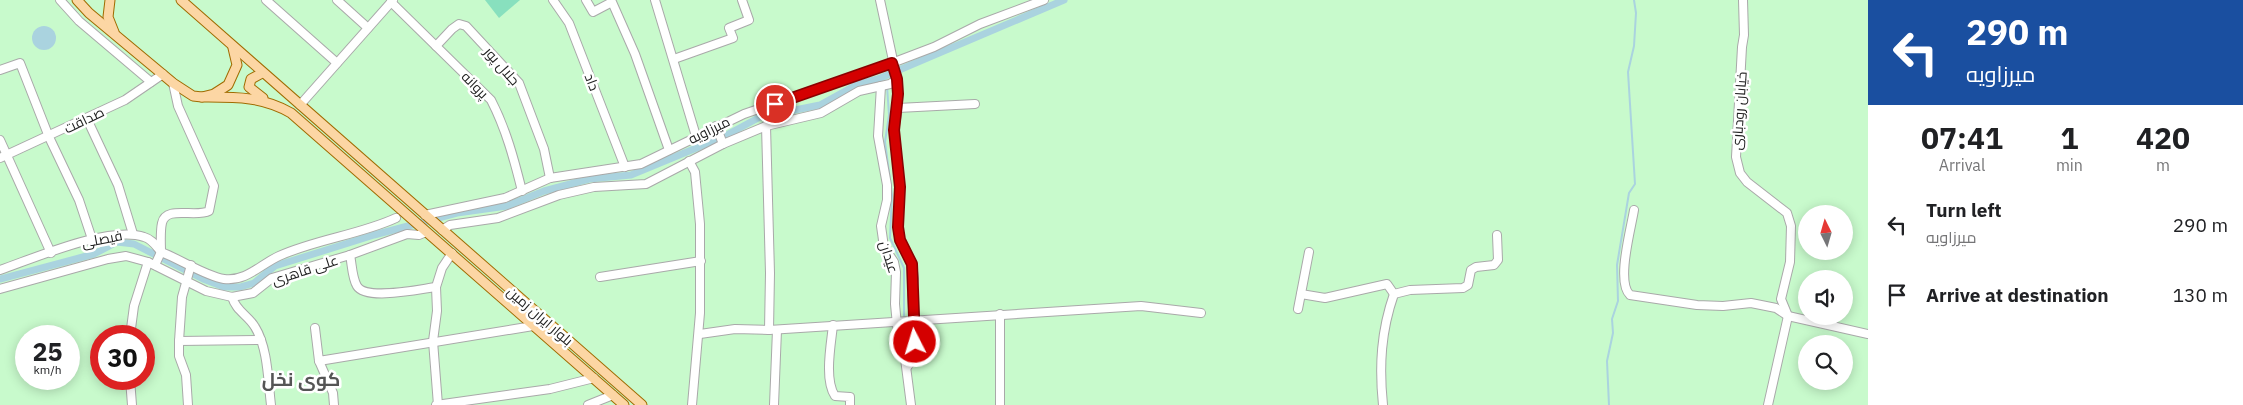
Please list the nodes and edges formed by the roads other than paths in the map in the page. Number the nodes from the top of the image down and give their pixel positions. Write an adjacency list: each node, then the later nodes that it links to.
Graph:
1 (60, 0): 28 (street)
2 (77, 0): 18 (main road)
3 (110, 0): 18 (main road)
4 (181, 0): 16 (main road)
5 (266, 0): 22 (street)
6 (337, 0): 17 (street)
7 (553, 0): 46 (street, داد)
8 (586, 0): 15 (street)
9 (655, 0): 21 (street)
10 (742, 0): 21 (street)
11 (880, 0): 23 (street, عیدان)
12 (1044, 0): 23 (street, میرزاویه)
13 (1743, 0): 74 (street, خیابان رودباری)
14 (392, 1): 17 (street); 20 (street, پروانه)
15 (612, 1): 43 (street)
16 (192, 3): 19 (main road)
17 (368, 28): 22 (street)
18 (115, 35): 26 (main road)
19 (232, 46): 25 (main road); 31 (main road)
20 (436, 46): 47 (street, جلال پور); 48 (street, پروانه)
21 (674, 59): 39 (street)
22 (337, 63): 34 (street)
23 (893, 65): 27 (street, عیدان); 38 (street, میرزاویه)
24 (0, 70): 40 (street)
25 (262, 73): 32 (main road); 34 (main road)
26 (163, 74): 28 (street, صداقت); 29 (main road)
27 (897, 77): 30 (street); 35 (street, عیدان)
28 (151, 82): 36 (street, صداقت)
29 (173, 83): 31 (main road); 61 (street)
30 (885, 85): 37 (street); 75 (street, عیدان)
31 (202, 97): 32 (main road)
32 (269, 102): 53 (main road, بلوار ایران زمین)
33 (975, 104): 35 (street)
34 (300, 106): 50 (main road)
35 (898, 108): 76 (street, عیدان)
36 (88, 119): 40 (street, صداقت); 54 (street)
37 (766, 126): 42 (street); 81 (street)
38 (718, 130): 39 (street, میرزاویه); 42 (street)
39 (696, 136): 43 (street, میرزاویه)
40 (49, 137): 44 (street, صداقت); 56 (street)
41 (0, 140): 44 (street)
42 (723, 142): 45 (street)
43 (669, 150): 46 (street, میرزاویه)
44 (3, 157): 58 (street)
45 (689, 161): 52 (street); 62 (street)
46 (625, 168): 47 (street, میرزاویه)
47 (550, 178): 48 (street, میرزاویه)
48 (522, 191): 50 (street, میرزاویه)
49 (1634, 210): 74 (street)
50 (425, 215): 52 (main road, بلوار ایران زمین)
51 (396, 218): 64 (street)
52 (440, 228): 100 (main road, بلوار ایران زمین)
53 (424, 230): 59 (main road, بلوار ایران زمین); 60 (street, علی قاهری)
54 (133, 234): 56 (street, فیصلی); 61 (street, فیصلی)
55 (1497, 235): 69 (street)
56 (92, 239): 58 (street, فیصلی)
57 (1309, 252): 68 (street)
58 (51, 253): 63 (street, فیصلی)
59 (452, 253): 67 (street); 79 (main road, بلوار ایران زمین)
60 (350, 256): 67 (street); 70 (street, علی قاهری)
61 (156, 259): 64 (street, علی قاهری); 64 (street); 66 (street); 78 (street)
62 (701, 261): 65 (street); 82 (street)
63 (0, 270)
64 (189, 272): 70 (street, علی قاهری); 85 (street)
65 (600, 277)
66 (0, 288)
67 (436, 288): 86 (street)
68 (1301, 294): 69 (street); 71 (street)
69 (1394, 294): 106 (street)
70 (232, 297): 84 (street)
71 (1298, 309)
72 (1201, 313): 73 (street)
73 (1000, 314): 76 (street); 105 (street)
74 (1788, 316): 83 (street); 107 (street, خیابان رودباری)
75 (896, 320): 76 (street); 77 (street); 88 (street, عیدان)
76 (913, 320): 88 (street, عیدان)
77 (833, 324): 81 (street); 103 (street)
78 (131, 325)
79 (533, 326): 86 (street); 89 (main road, بلوار ایران زمین)
80 (315, 328): 87 (street)
81 (773, 330): 82 (street); 102 (street)
82 (700, 334): 101 (street)
83 (1868, 334)
84 (261, 340): 85 (street); 95 (street)
85 (178, 341): 94 (street)
86 (433, 341): 87 (street); 97 (street)
87 (319, 361): 96 (street)
88 (907, 367): 104 (street, عیدان)
89 (594, 378): 91 (main road, بلوار ایران زمین); 92 (street)
90 (131, 390): 93 (street)
91 (613, 395): 98 (street); 99 (main road, بلوار ایران زمین)
92 (447, 404): 97 (street)
93 (132, 405)
94 (188, 405)
95 (270, 405)
96 (334, 405)
97 (437, 405)
98 (588, 405)
99 (624, 405)
100 (642, 405)
101 (692, 405)
102 (774, 405)
103 (850, 405)
104 (911, 405)
105 (1000, 405)
106 (1383, 405)
107 (1768, 405)

